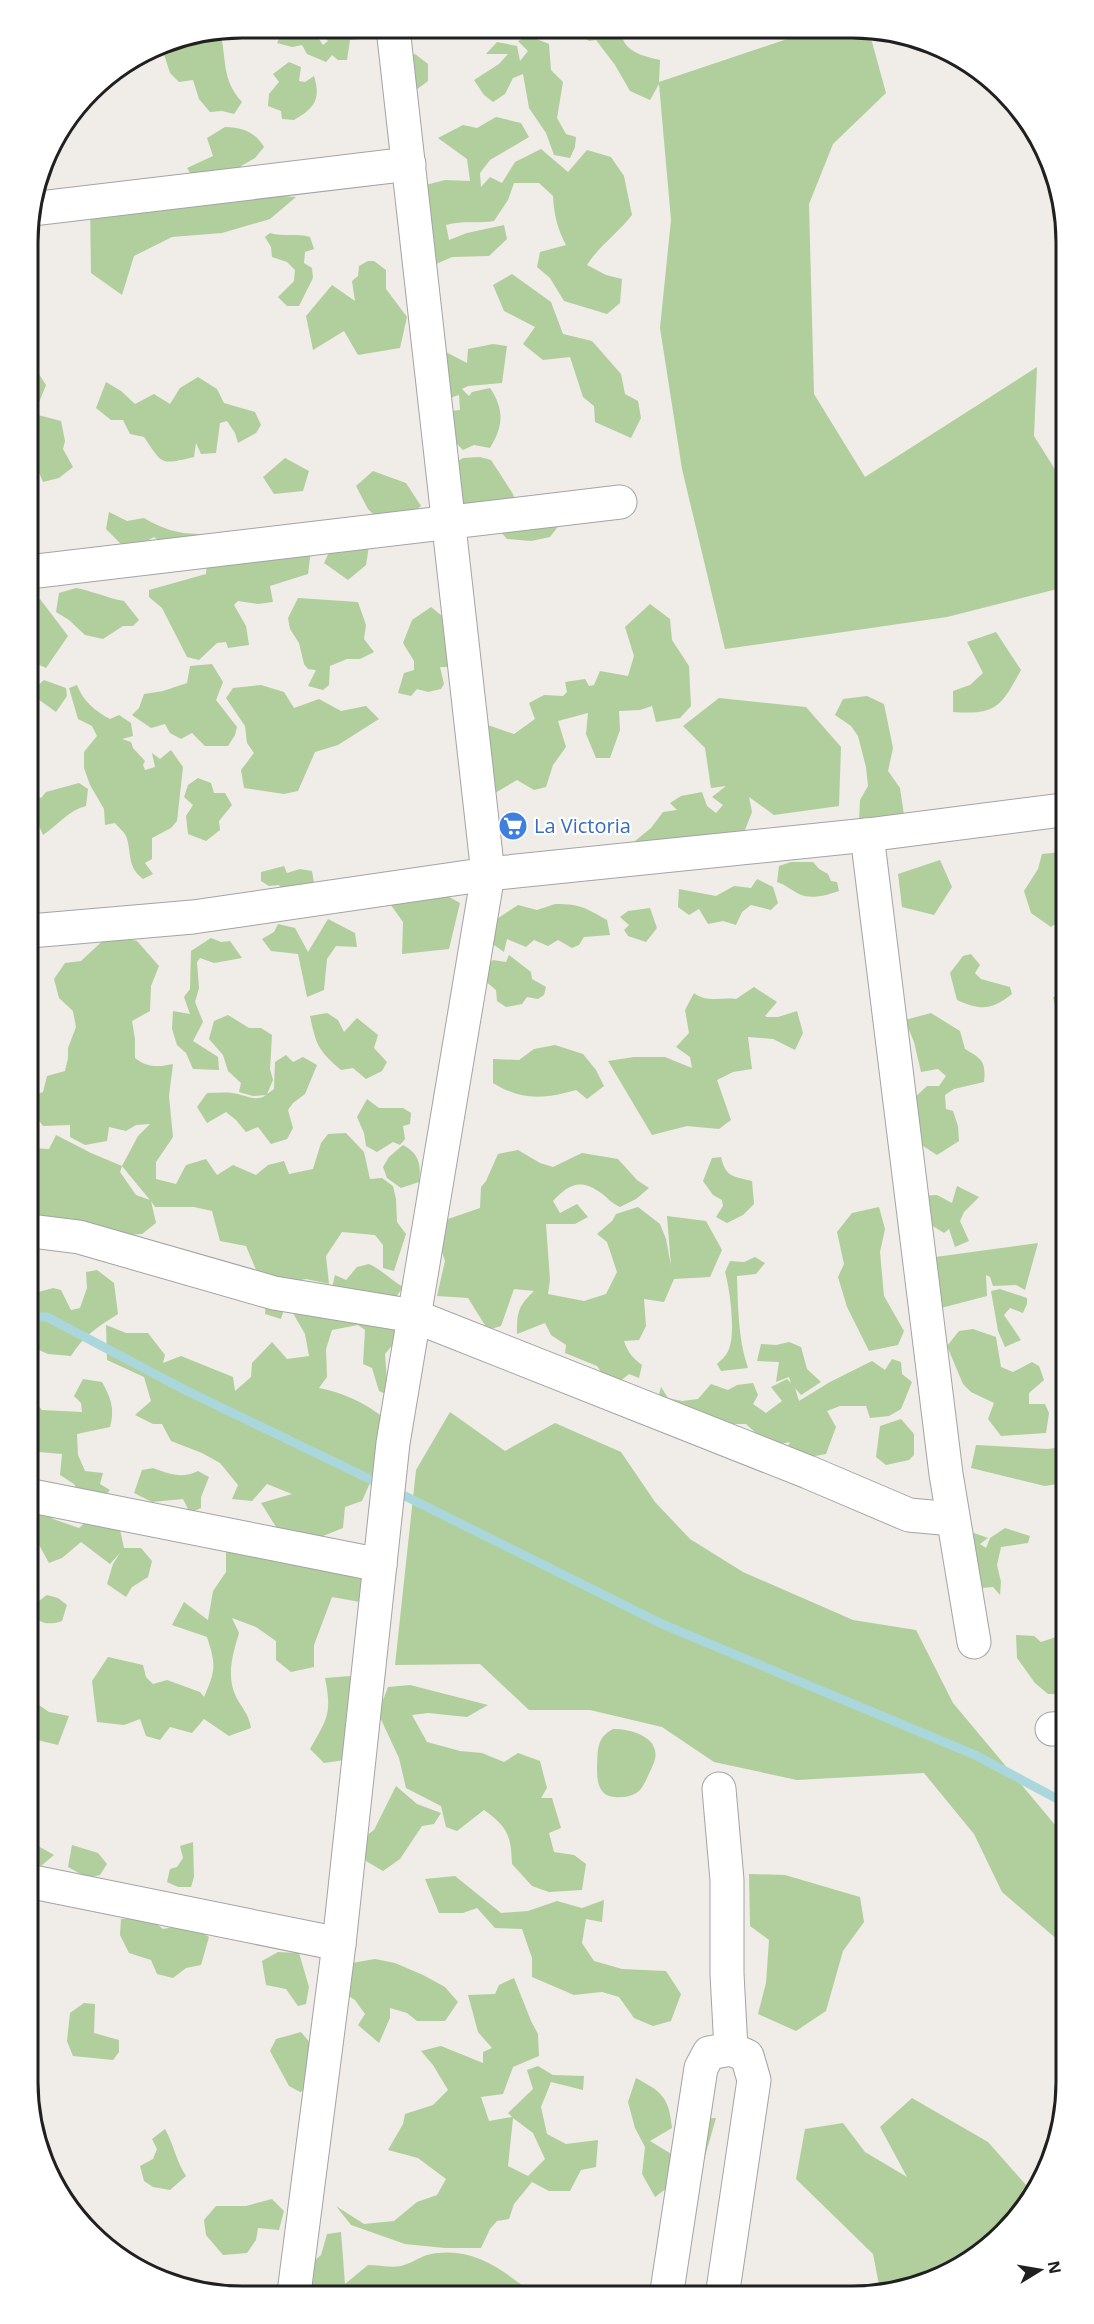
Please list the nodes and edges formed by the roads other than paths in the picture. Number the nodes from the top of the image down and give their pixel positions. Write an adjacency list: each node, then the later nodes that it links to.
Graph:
1 (394, 38): 2 (street)
2 (409, 164): 3 (street); 5 (street)
3 (40, 208)
4 (620, 502): 5 (street)
5 (449, 521): 6 (street); 9 (street)
6 (38, 571)
7 (1056, 811): 8 (street)
8 (867, 835): 9 (street); 14 (street)
9 (488, 874): 10 (street); 12 (street)
10 (38, 930)
11 (38, 1232): 12 (street)
12 (414, 1316): 14 (street); 15 (street)
13 (38, 1497): 15 (street)
14 (953, 1519): 16 (street)
15 (380, 1564): 19 (street)
16 (974, 1642)
17 (719, 1789): 20 (street)
18 (38, 1883): 19 (street)
19 (339, 1944): 21 (street)
20 (731, 2049): 22 (street); 23 (street)
21 (295, 2286)
22 (668, 2286)
23 (724, 2286)

